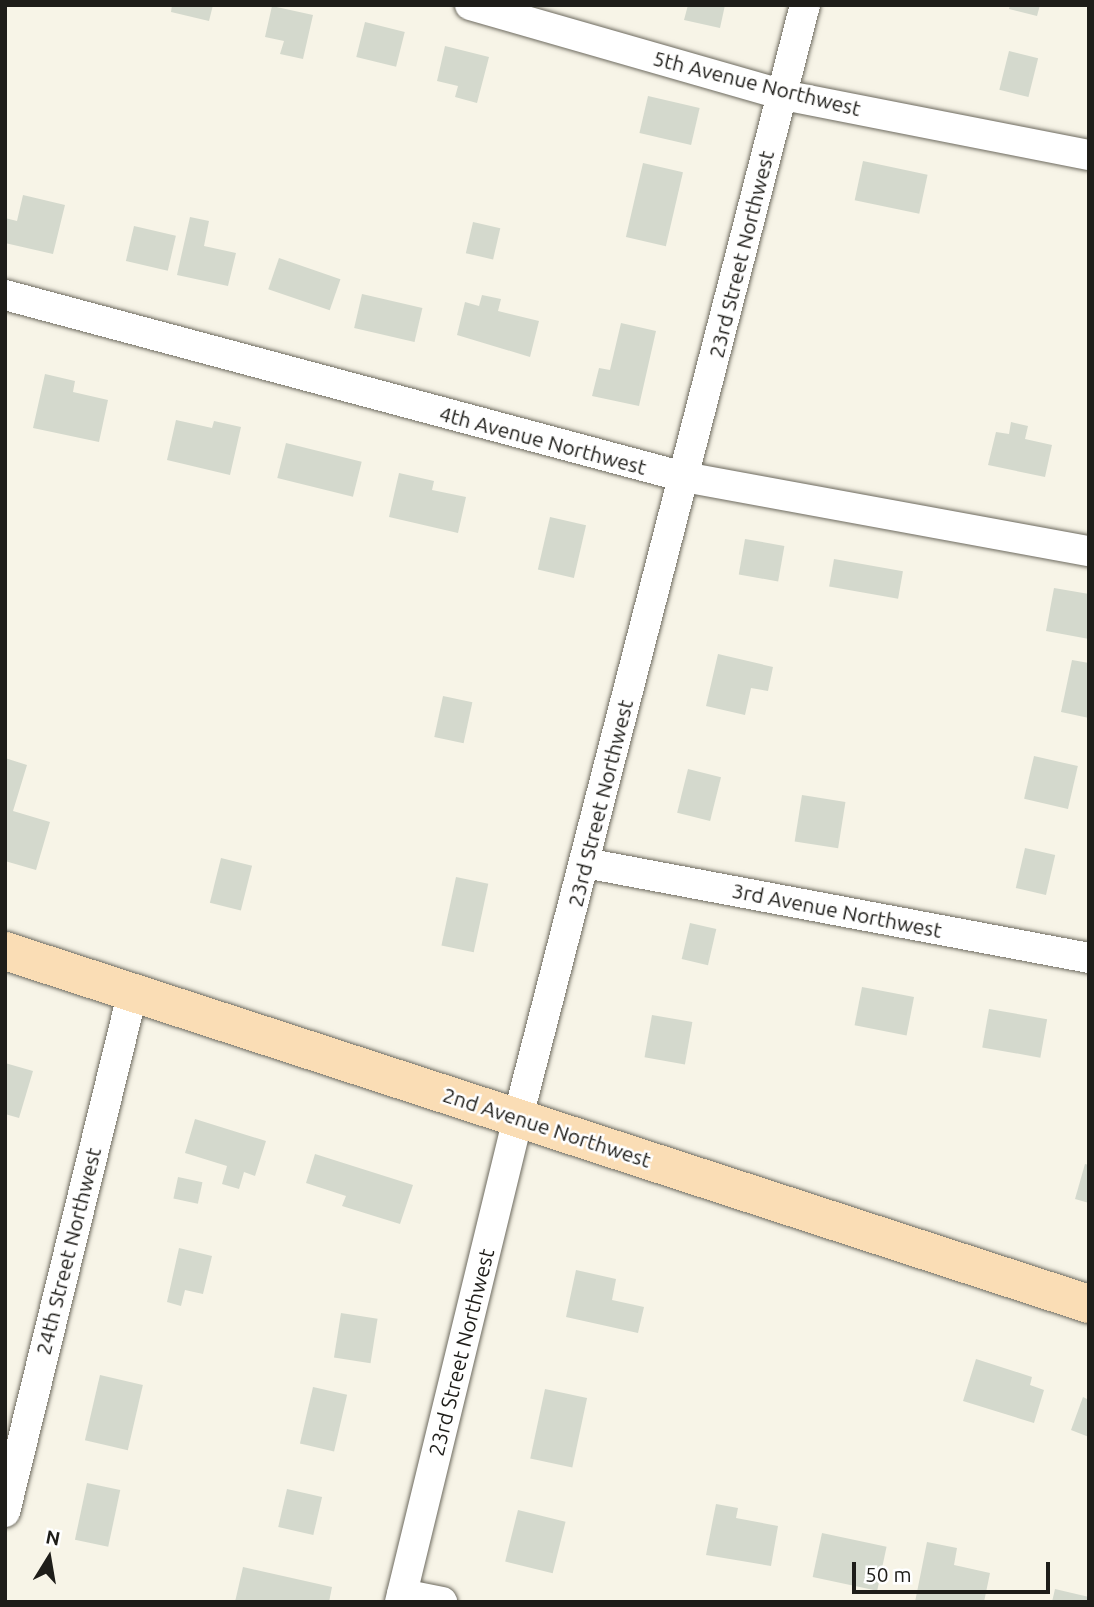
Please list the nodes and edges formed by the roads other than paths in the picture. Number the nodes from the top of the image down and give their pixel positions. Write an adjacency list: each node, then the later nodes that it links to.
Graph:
1 (470, 5): 3 (street, 5th Avenue Northwest)
2 (805, 5): 3 (street, 23rd Street Northwest)
3 (783, 95): 4 (street, 5th Avenue Northwest); 6 (street, 23rd Street Northwest)
4 (1089, 155)
5 (5, 295): 6 (street, 4th Avenue Northwest)
6 (684, 477): 7 (street, 4th Avenue Northwest); 8 (street, 23rd Street Northwest)
7 (1089, 551)
8 (585, 863): 10 (street, 3rd Avenue Northwest); 12 (street, 23rd Street Northwest)
9 (5, 951): 11 (main road, 2nd Avenue Northwest)
10 (1089, 958)
11 (133, 991): 12 (main road, 2nd Avenue Northwest); 14 (street, 24th Street Northwest)
12 (518, 1117): 13 (main road, 2nd Avenue Northwest); 15 (street, 23rd Street Northwest)
13 (1089, 1304)
14 (5, 1511)
15 (401, 1598): 16 (street)
16 (442, 1602)

